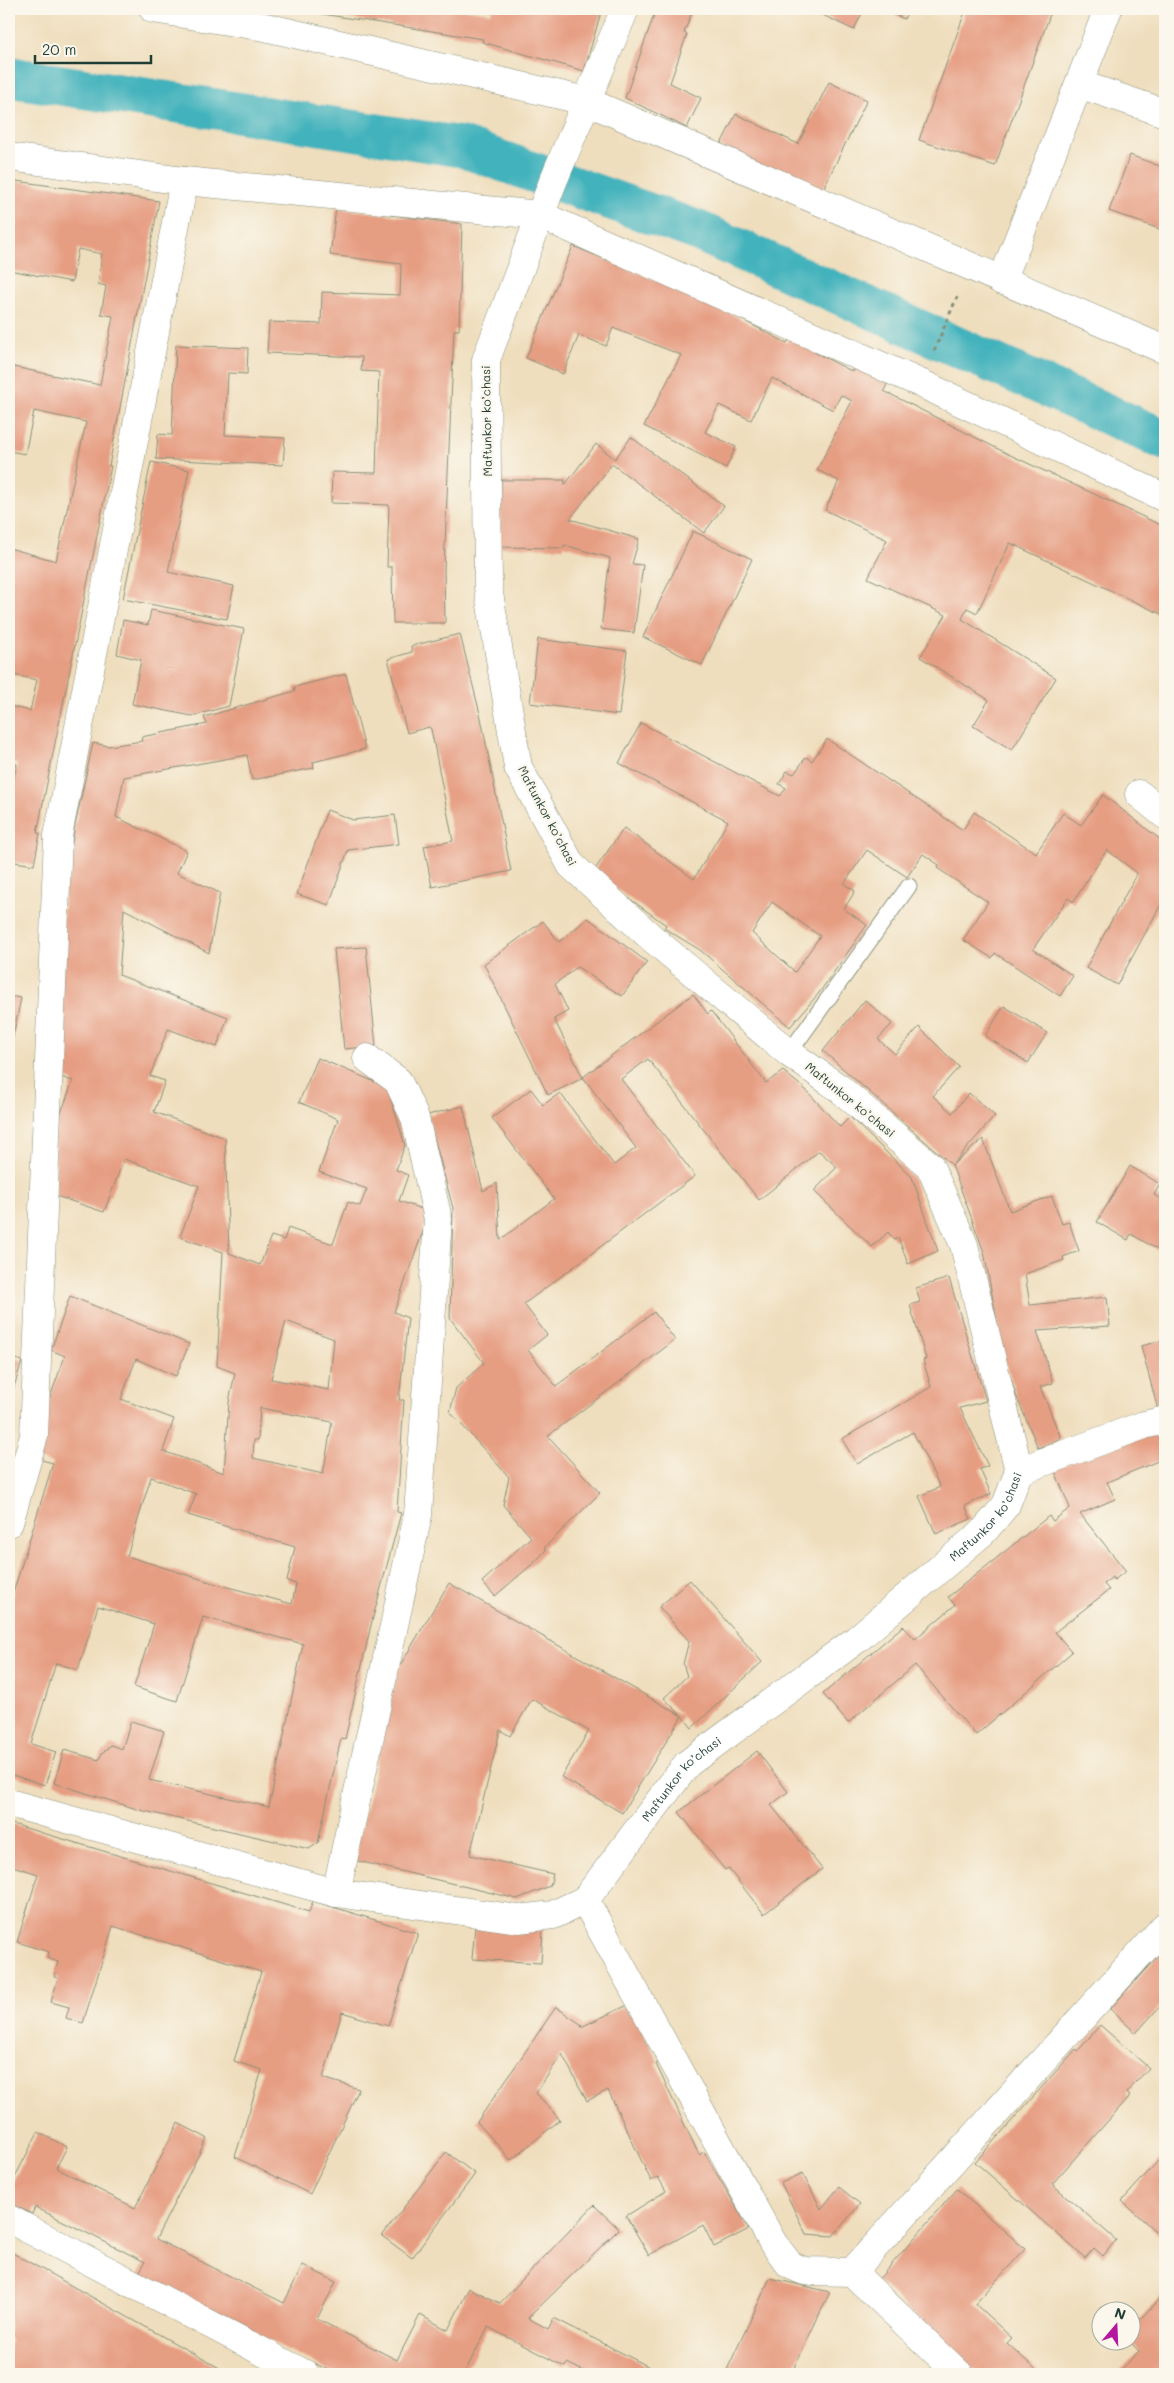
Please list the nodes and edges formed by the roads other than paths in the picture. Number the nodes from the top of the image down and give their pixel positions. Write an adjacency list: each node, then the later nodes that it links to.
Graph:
1 (154, 9): 4 (street)
2 (625, 9): 6 (street, Maftunkor ko’chasi)
3 (1108, 9): 5 (street)
4 (266, 18): 6 (street)
5 (1079, 84): 7 (street); 11 (street)
6 (582, 111): 10 (street, Maftunkor ko’chasi); 11 (street)
7 (1165, 113)
8 (9, 157): 9 (street)
9 (184, 181): 10 (street); 21 (street)
10 (540, 215): 13 (street); 17 (street, Maftunkor ko’chasi)
11 (1002, 281): 12 (street)
12 (1165, 350)
13 (1165, 498)
14 (1139, 794): 15 (street)
15 (1165, 815)
16 (910, 886): 17 (lane)
17 (789, 1053): 20 (street, Maftunkor ko’chasi)
18 (366, 1058): 23 (street)
19 (1165, 1420): 20 (street)
20 (1019, 1471): 24 (street, Maftunkor ko’chasi)
21 (9, 1523)
22 (9, 1803): 23 (street)
23 (336, 1893): 24 (street)
24 (585, 1900): 27 (street)
25 (1165, 1926): 27 (street)
26 (9, 2219): 28 (street)
27 (852, 2272): 29 (street)
28 (305, 2374)
29 (959, 2374)

